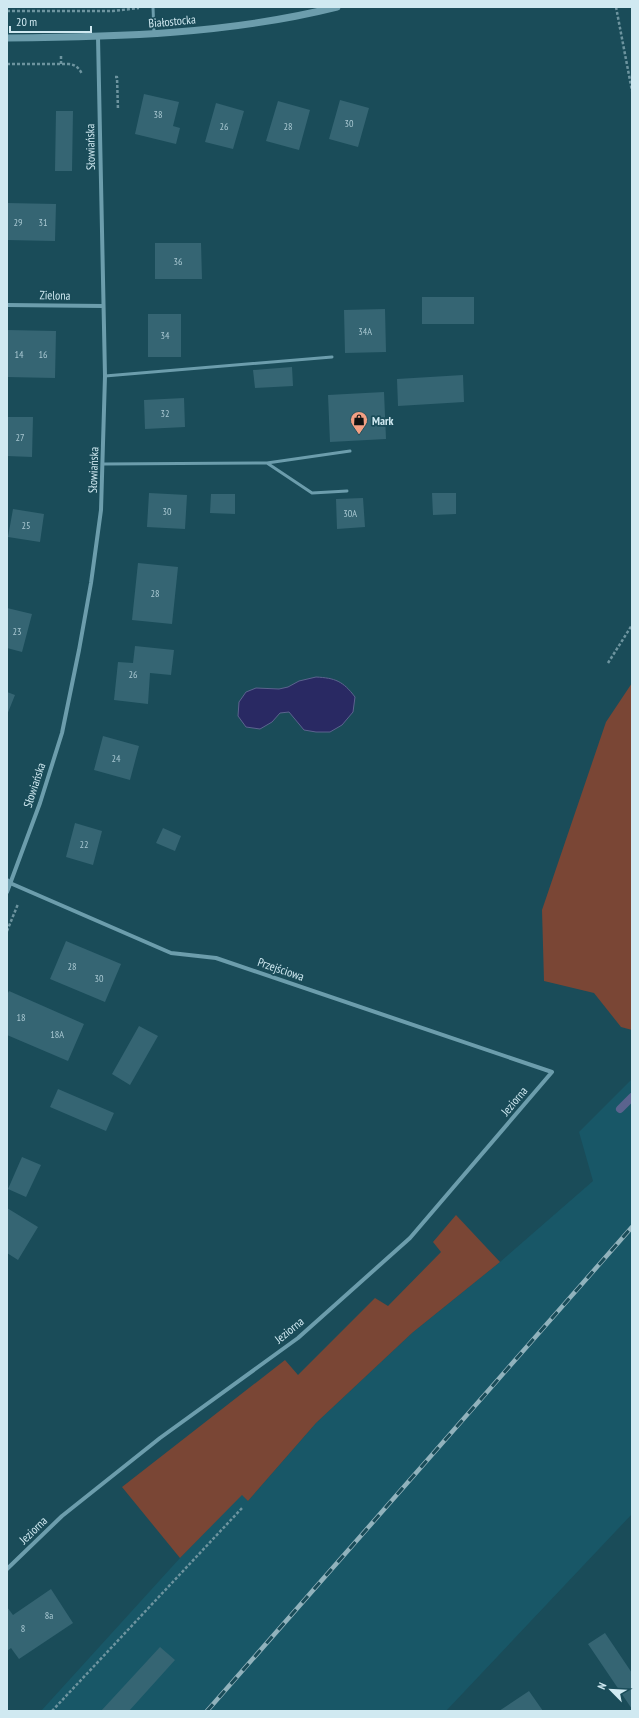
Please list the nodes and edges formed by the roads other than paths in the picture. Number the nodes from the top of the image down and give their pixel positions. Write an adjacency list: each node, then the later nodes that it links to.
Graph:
1 (153, 7): 3 (lane)
2 (337, 7): 3 (street, Białostocka)
3 (154, 34): 4 (street, Białostocka)
4 (98, 37): 5 (street, Białostocka); 7 (street, Słowiańska)
5 (7, 38)
6 (7, 305): 7 (street, Zielona)
7 (103, 306): 9 (street, Słowiańska)
8 (332, 357): 9 (lane)
9 (105, 376): 12 (street, Słowiańska)
10 (350, 451): 11 (lane)
11 (267, 463): 12 (lane); 13 (lane)
12 (104, 464): 14 (street, Słowiańska)
13 (346, 492)
14 (9, 881): 15 (street, Słowiańska); 16 (street, Przejściowa)
15 (7, 892)
16 (552, 1072): 17 (street, Jeziorna)
17 (7, 1569)

